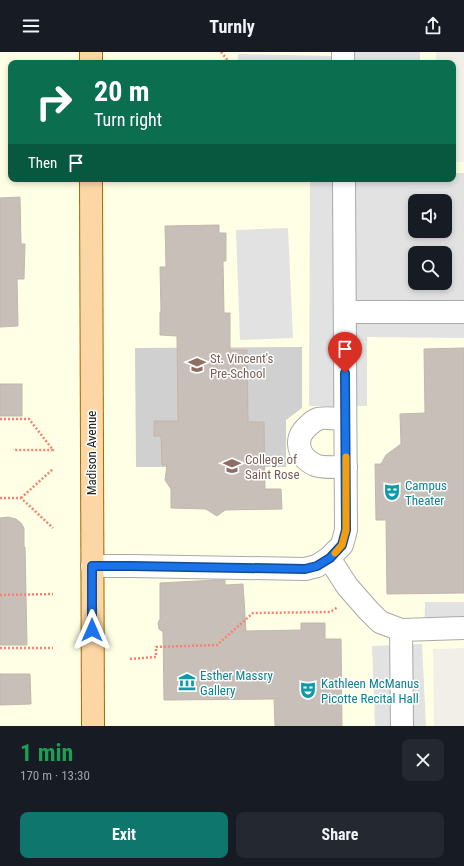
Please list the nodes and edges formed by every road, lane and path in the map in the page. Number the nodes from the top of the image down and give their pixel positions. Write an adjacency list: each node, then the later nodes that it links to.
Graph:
1 (221, 52): 2 (path)
2 (228, 60)
3 (91, 182): 16 (main road, Madison Avenue)
4 (344, 182): 5 (lane)
5 (345, 312): 6 (lane); 8 (lane)
6 (464, 312)
7 (0, 419): 9 (path)
8 (346, 419): 10 (lane); 10 (lane)
9 (13, 450)
10 (346, 466): 15 (lane)
11 (53, 469): 13 (path)
12 (0, 498): 13 (path)
13 (20, 498): 14 (path)
14 (53, 528)
15 (330, 558): 16 (lane); 19 (lane)
16 (92, 566): 25 (main road, Madison Avenue)
17 (53, 594): 18 (path)
18 (0, 595)
19 (356, 597): 21 (lane); 24 (path)
20 (464, 628): 21 (lane)
21 (402, 630): 26 (lane)
22 (0, 648): 23 (path)
23 (53, 648)
24 (130, 659)
25 (93, 726)
26 (402, 726)

